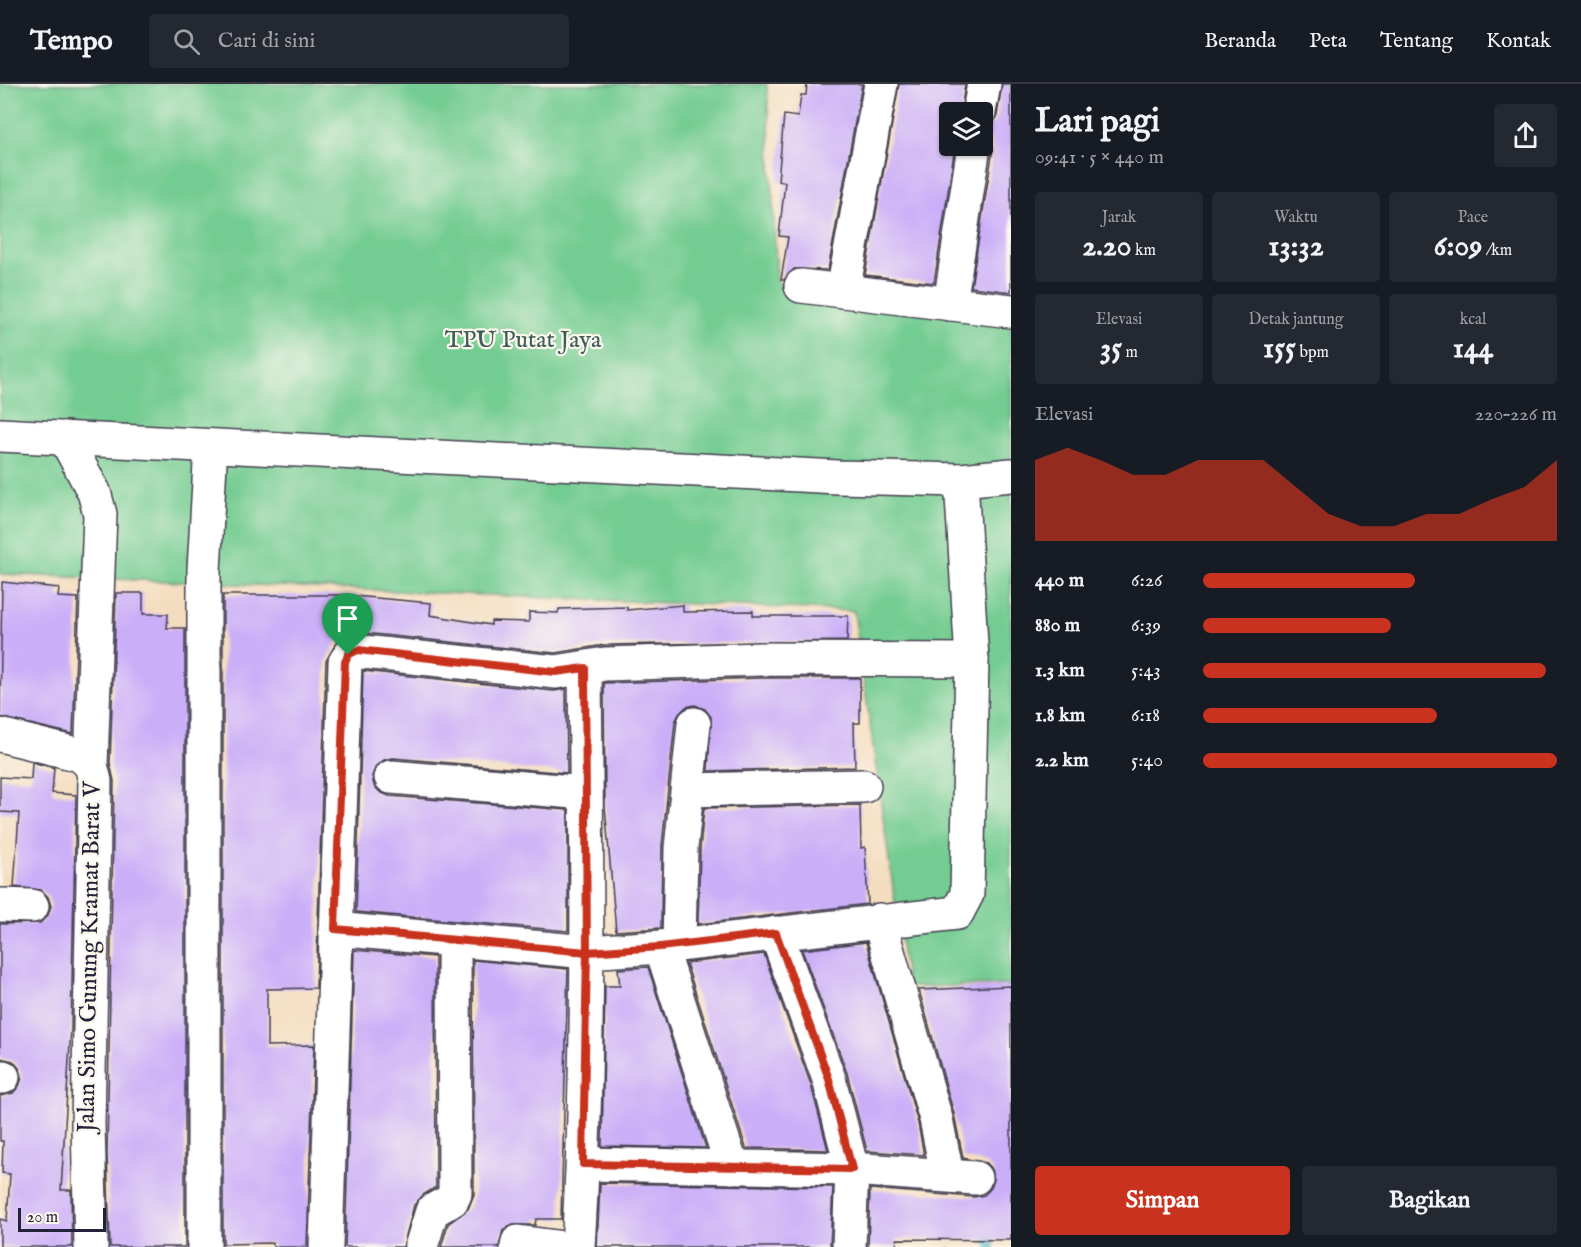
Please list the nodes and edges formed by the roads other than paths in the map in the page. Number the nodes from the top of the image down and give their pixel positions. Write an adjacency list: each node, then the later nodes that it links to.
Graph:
1 (882, 84): 6 (street)
2 (984, 84): 3 (street)
3 (981, 102)
4 (972, 156): 7 (street)
5 (801, 286): 6 (street)
6 (843, 291): 7 (street)
7 (950, 304): 8 (street)
8 (1011, 311)
9 (0, 435): 10 (street)
10 (65, 438): 11 (street); 18 (street)
11 (211, 446): 13 (street); 35 (street)
12 (1011, 476): 13 (street)
13 (961, 480): 14 (street)
14 (972, 660): 15 (street); 25 (street)
15 (585, 668): 22 (street); 26 (street)
16 (694, 724): 21 (street)
17 (0, 735): 18 (street, Jalan Simo Gunung Kramat Barat V)
18 (92, 765): 34 (street, Jalan Simo Gunung Kramat Barat V)
19 (391, 777): 22 (street)
20 (864, 786): 21 (street)
21 (688, 790): 29 (street)
22 (586, 793): 30 (street)
23 (0, 905): 24 (street)
24 (32, 906)
25 (879, 920): 27 (street); 33 (street)
26 (335, 929): 28 (street); 36 (street)
27 (776, 933): 29 (street); 33 (street)
28 (454, 940): 30 (street); 37 (street)
29 (670, 946): 30 (street); 32 (street)
30 (587, 952): 31 (street)
31 (583, 1164): 32 (street); 40 (street)
32 (732, 1167): 33 (street)
33 (852, 1169): 41 (street)
34 (91, 1247)
35 (204, 1247)
36 (326, 1247)
37 (421, 1247)
38 (517, 1247): 39 (street)
39 (558, 1247)
40 (578, 1247)
41 (849, 1247)

